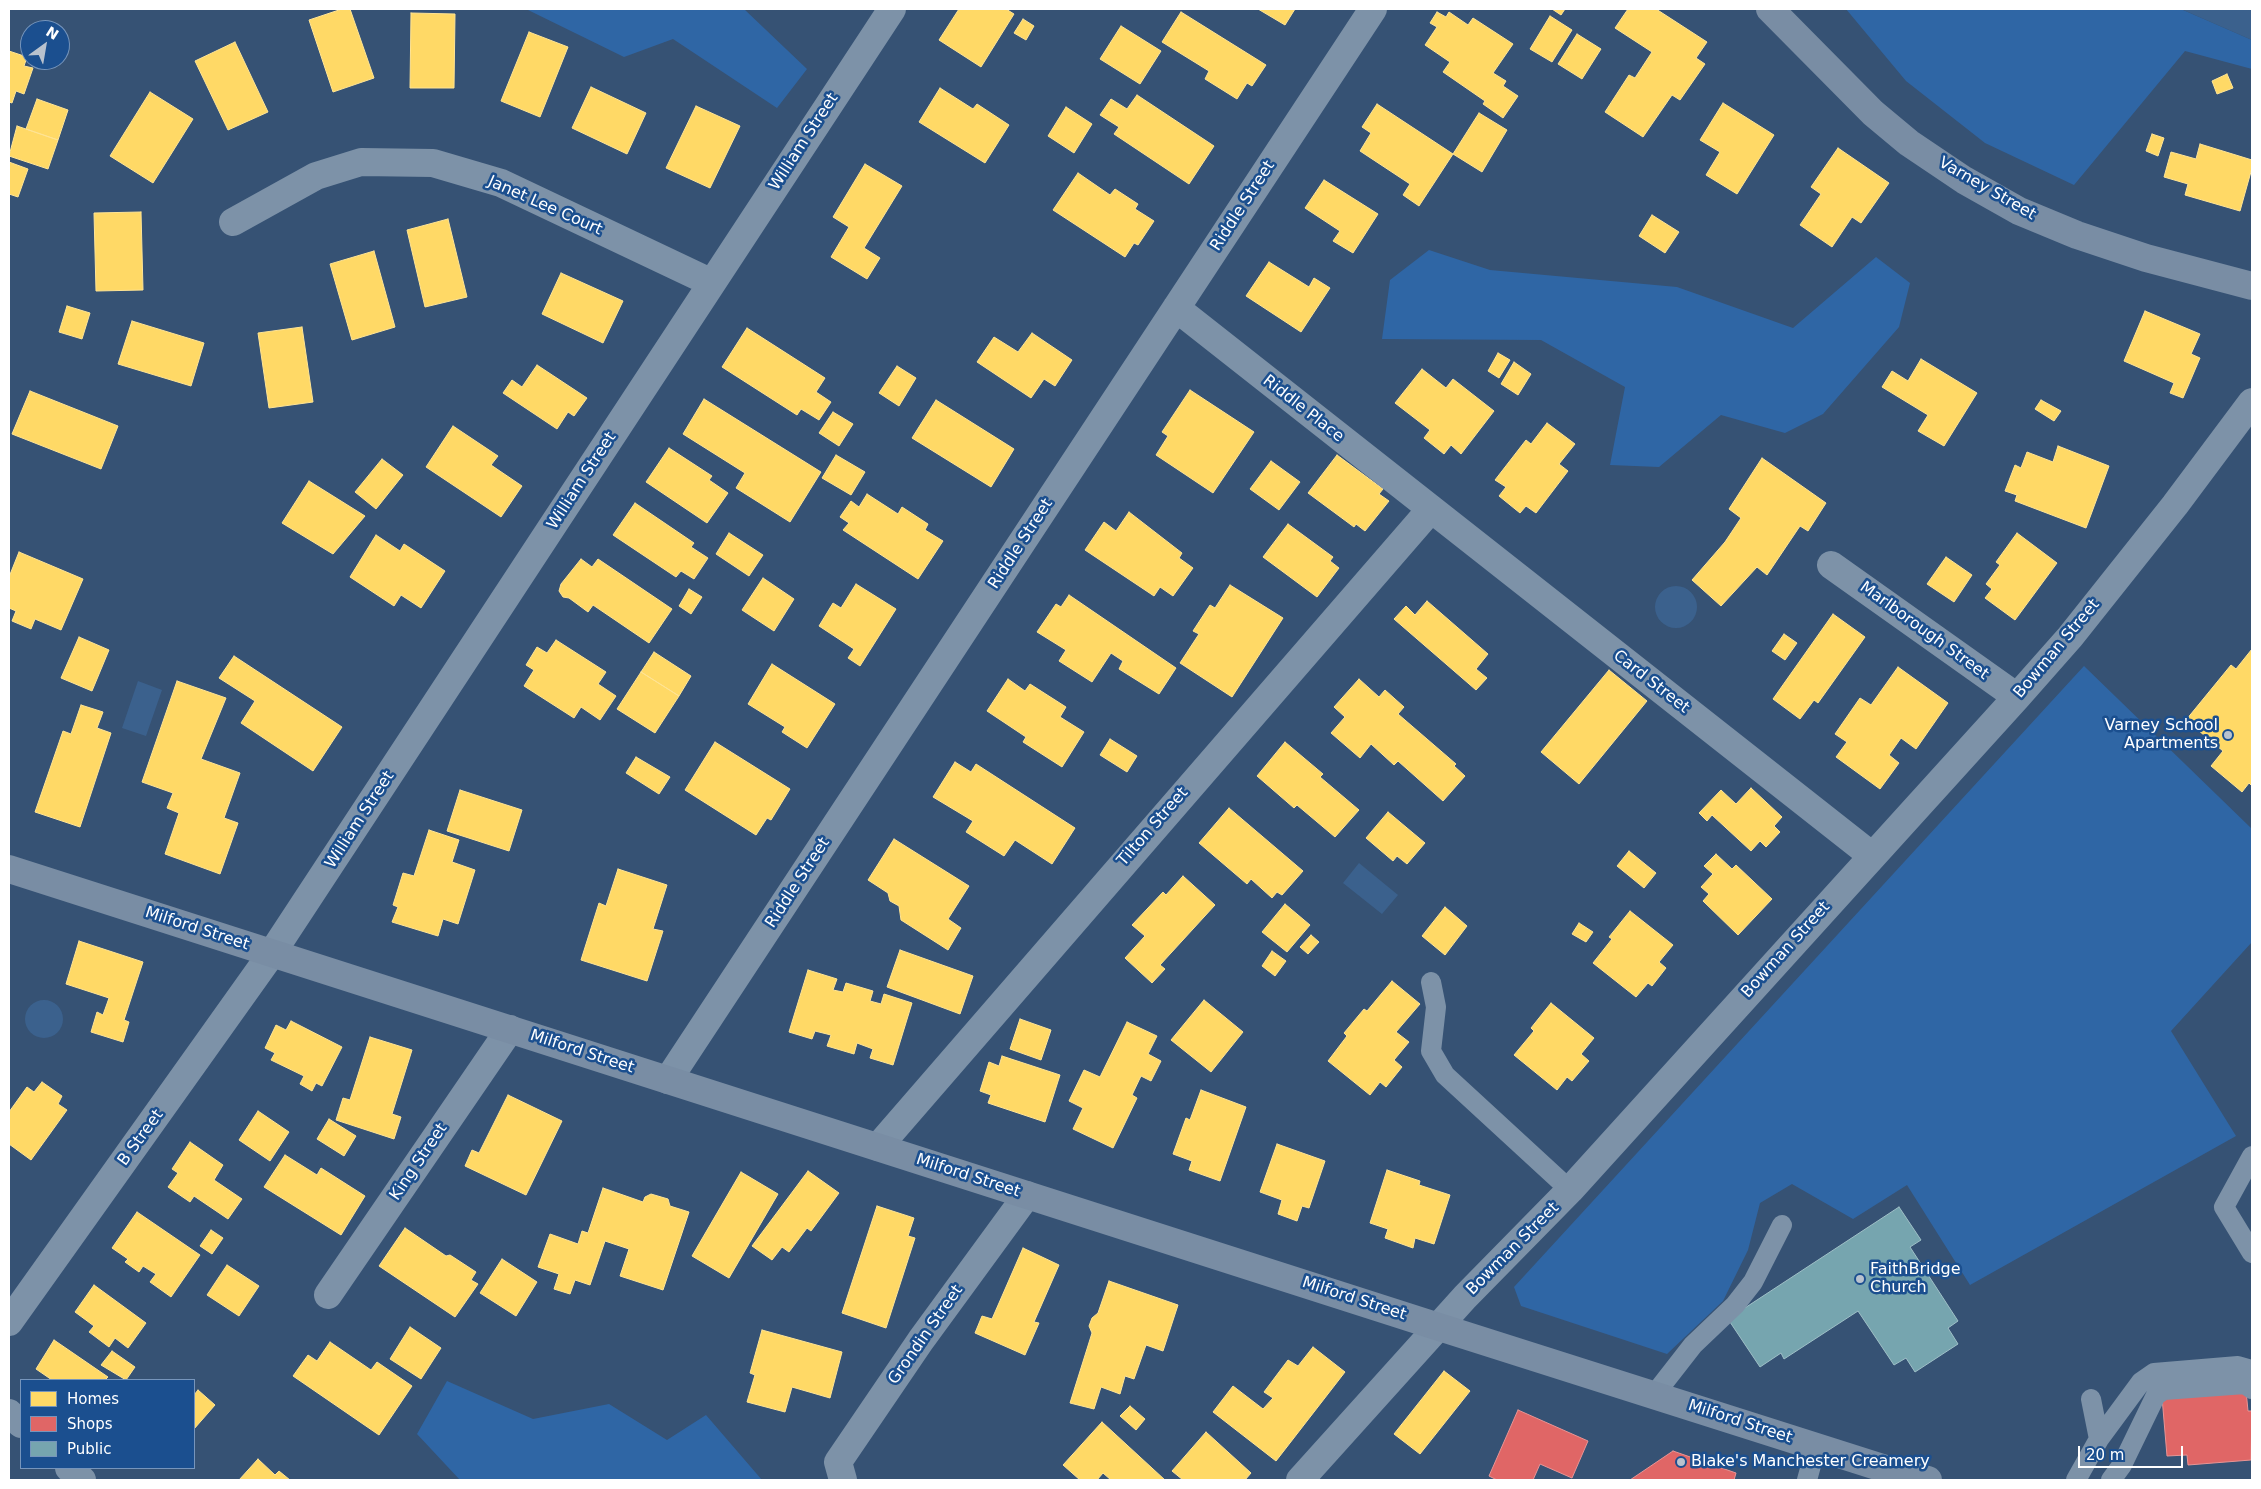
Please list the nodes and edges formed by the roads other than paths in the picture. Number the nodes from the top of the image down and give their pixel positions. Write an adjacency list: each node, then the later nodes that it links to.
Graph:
1 (892, 9): 5 (street, William Street)
2 (1373, 9): 7 (street, Riddle Street)
3 (1770, 9): 6 (street, Varney Street)
4 (233, 222): 5 (street, Janet Lee Court)
5 (712, 282): 14 (street, William Street)
6 (2252, 286)
7 (1176, 308): 9 (street, Riddle Place); 17 (street, Riddle Street)
8 (2252, 402): 11 (street, Bowman Street)
9 (1431, 509): 12 (street, Card Street); 18 (street, Tilton Street)
10 (1831, 564): 11 (street, Marlborough Street)
11 (2017, 697): 12 (street, Bowman Street)
12 (1871, 855): 20 (street, Bowman Street)
13 (9, 869): 14 (street, Milford Street)
14 (272, 953): 16 (street, Milford Street); 25 (street, B Street)
15 (1431, 982): 20 (lane)
16 (510, 1029): 17 (street, Milford Street); 24 (street, King Street)
17 (668, 1080): 18 (street, Milford Street)
18 (878, 1147): 21 (street, Milford Street)
19 (2252, 1156): 23 (lane)
20 (1570, 1190): 26 (street, Bowman Street)
21 (1027, 1195): 26 (street, Milford Street); 38 (street, Grondin Street)
22 (1782, 1225): 29 (lane)
23 (2252, 1253)
24 (328, 1295)
25 (9, 1322)
26 (1439, 1327): 29 (street, Milford Street); 39 (street, Bowman Street)
27 (2252, 1370): 33 (lane)
28 (2252, 1389): 43 (lane)
29 (1654, 1395): 34 (street, Milford Street)
30 (2091, 1399): 33 (lane)
31 (9, 1412): 32 (street)
32 (20, 1423)
33 (2099, 1439): 42 (lane)
34 (1816, 1447): 36 (street, Milford Street); 40 (lane)
35 (70, 1469): 37 (street)
36 (1889, 1475): 41 (street, Milford Street)
37 (82, 1480)
38 (843, 1480)
39 (1300, 1480)
40 (1807, 1480)
41 (1928, 1480)
42 (2076, 1480)
43 (2111, 1480)

